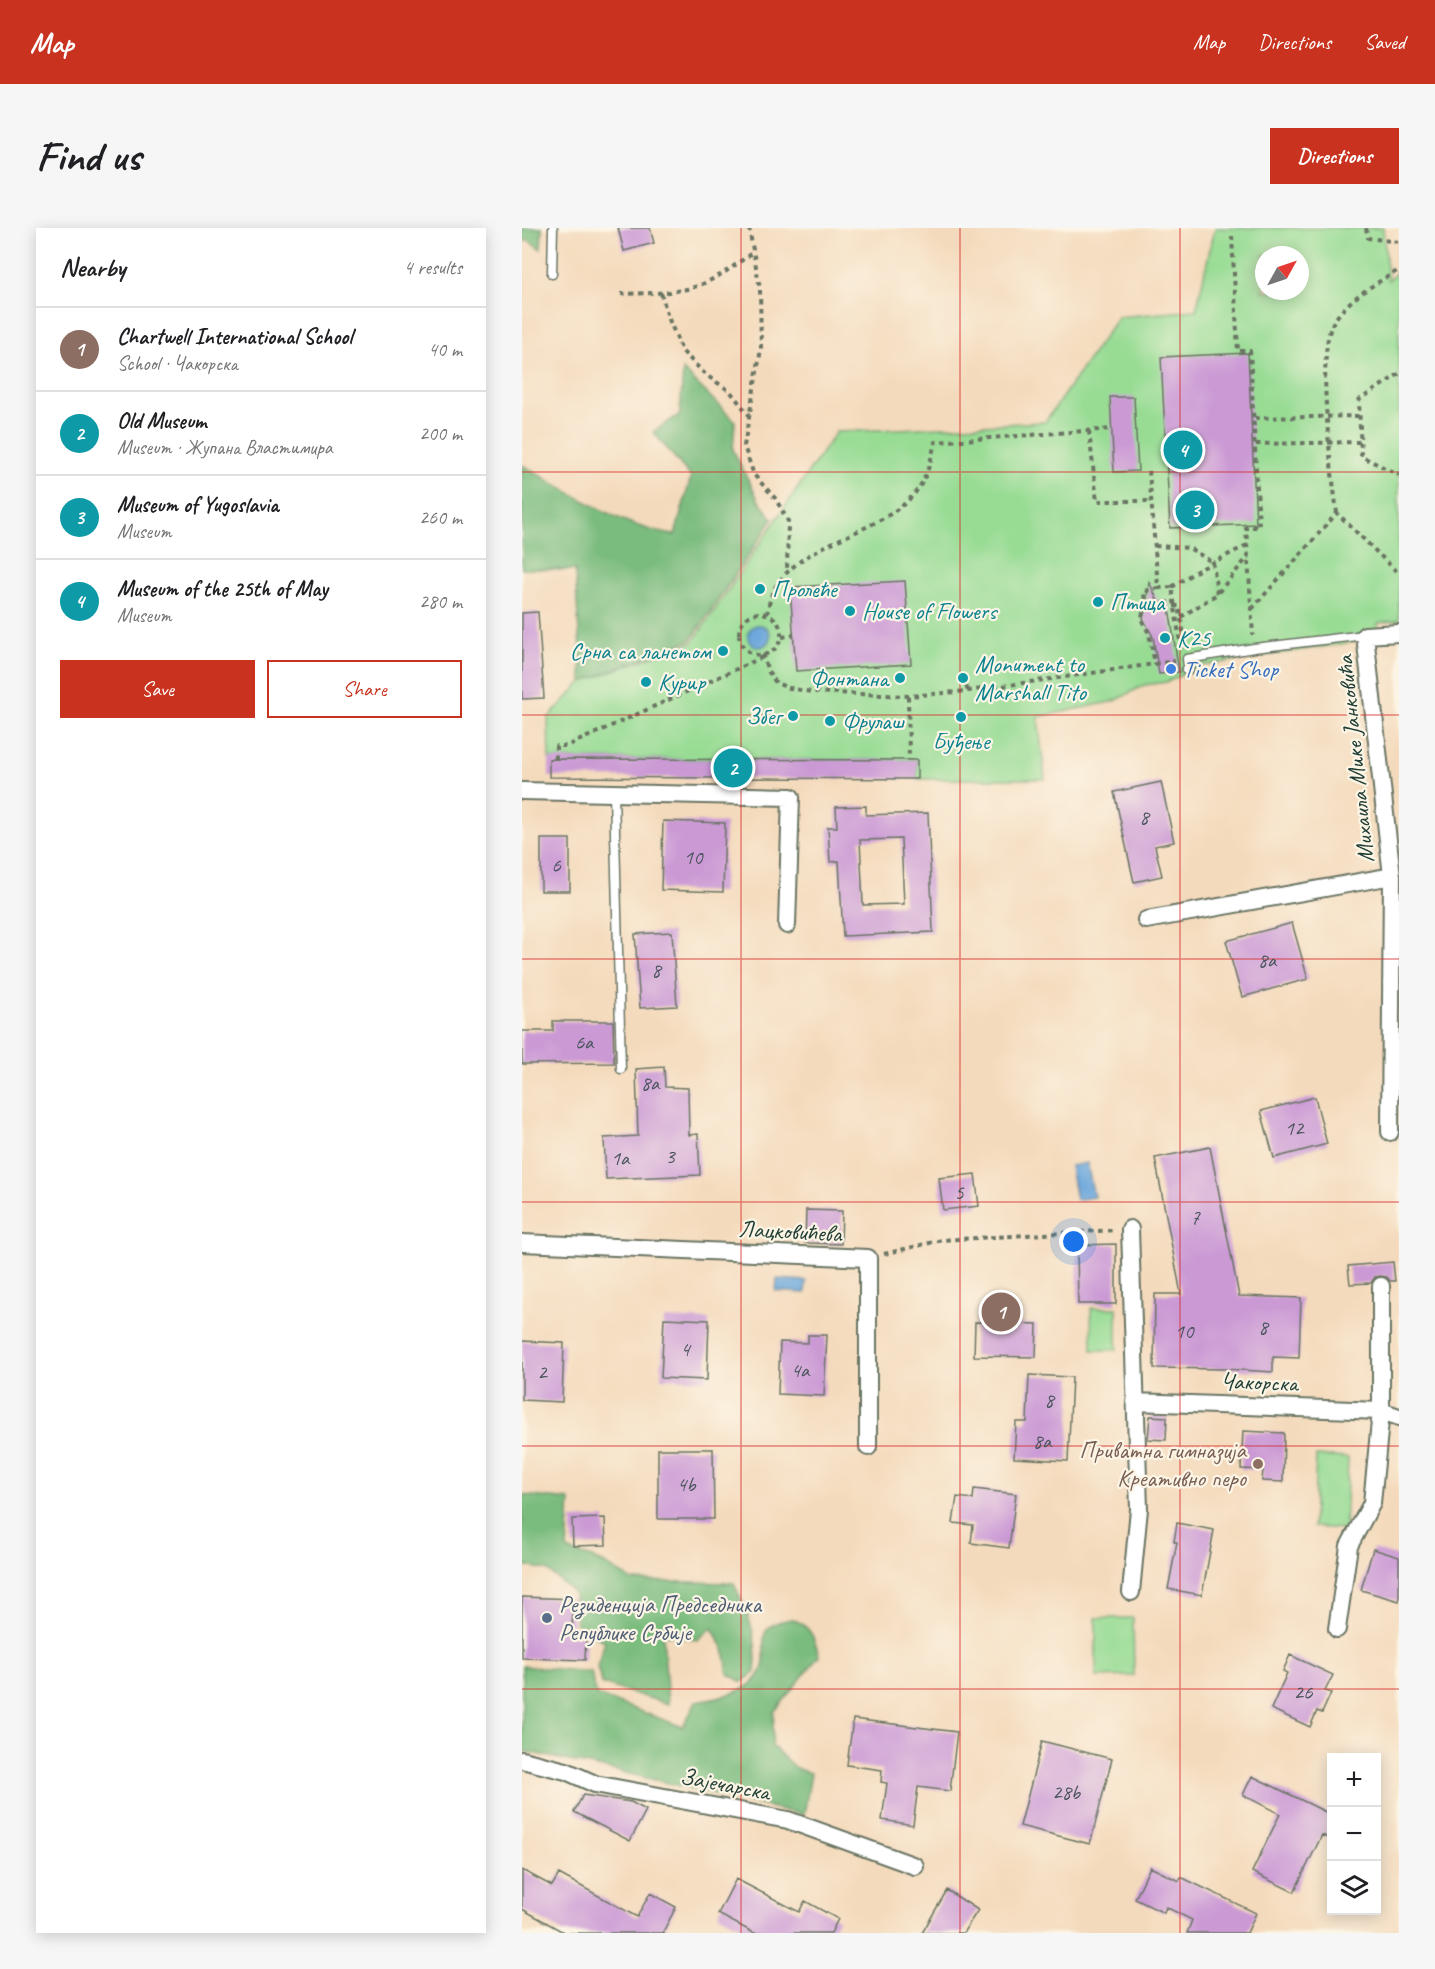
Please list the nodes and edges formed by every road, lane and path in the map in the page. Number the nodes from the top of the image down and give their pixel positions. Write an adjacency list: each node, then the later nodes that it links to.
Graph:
1 (553, 228): 8 (lane)
2 (749, 228): 6 (path)
3 (1366, 228): 5 (path)
4 (1232, 236): 15 (path)
5 (1399, 242)
6 (753, 252): 9 (path); 12 (path)
7 (1399, 270): 13 (path)
8 (552, 274)
9 (661, 293): 10 (path); 12 (path)
10 (621, 294)
11 (1399, 374): 14 (path)
12 (749, 416): 29 (path)
13 (1327, 416): 14 (path); 15 (path); 18 (path)
14 (1360, 416): 19 (path)
15 (1255, 418): 20 (path)
16 (1112, 429): 17 (path)
17 (1089, 431): 23 (path); 29 (path)
18 (1329, 442): 19 (path); 20 (path); 24 (path)
19 (1361, 442): 22 (path)
20 (1256, 444): 25 (path)
21 (1149, 471): 23 (path)
22 (1399, 475)
23 (1150, 501): 26 (path)
24 (1337, 513): 30 (path); 35 (path)
25 (1247, 545): 27 (path); 28 (path)
26 (1154, 546): 28 (path); 32 (path)
27 (1248, 556): 33 (path); 35 (path)
28 (1213, 562): 31 (path); 33 (path)
29 (787, 571): 36 (path)
30 (1399, 574)
31 (1172, 587): 32 (path); 34 (path)
32 (1158, 588): 46 (path)
33 (1217, 594): 37 (path)
34 (1174, 606): 37 (path); 43 (path)
35 (1252, 609): 42 (path)
36 (767, 614): 41 (path); 44 (path)
37 (1180, 616): 45 (path)
38 (1399, 633): 40 (street, Михаила Мике Јанковића)
39 (794, 635): 41 (path)
40 (1365, 635): 42 (lane); 55 (street, Михаила Мике Јанковића)
41 (782, 637): 44 (path)
42 (1254, 648): 45 (lane)
43 (1181, 649)
44 (764, 656): 50 (path); 51 (path)
45 (1185, 660): 46 (path); 47 (lane)
46 (1155, 664): 49 (path)
47 (1186, 670)
48 (963, 678): 49 (path)
49 (968, 691): 50 (path)
50 (908, 696): 52 (path)
51 (556, 759)
52 (909, 760)
53 (522, 791): 54 (street)
54 (614, 793): 57 (street); 58 (lane)
55 (1394, 881): 56 (street, Михаила Мике Јанковића); 59 (street, Михаила Мике Јанковића)
56 (1146, 921)
57 (787, 925)
58 (621, 1069)
59 (1390, 1132)
60 (1130, 1229): 62 (path); 64 (street)
61 (522, 1243): 62 (street, Лацковићева)
62 (868, 1258): 67 (street, Лацковићева)
63 (1381, 1286): 65 (street)
64 (1136, 1402): 65 (street, Чакорска); 68 (street)
65 (1381, 1411): 66 (street, Чакорска); 69 (street)
66 (1399, 1417)
67 (867, 1447)
68 (1131, 1592)
69 (1337, 1629)
70 (522, 1760): 71 (street, Зајечарска)
71 (915, 1866)

